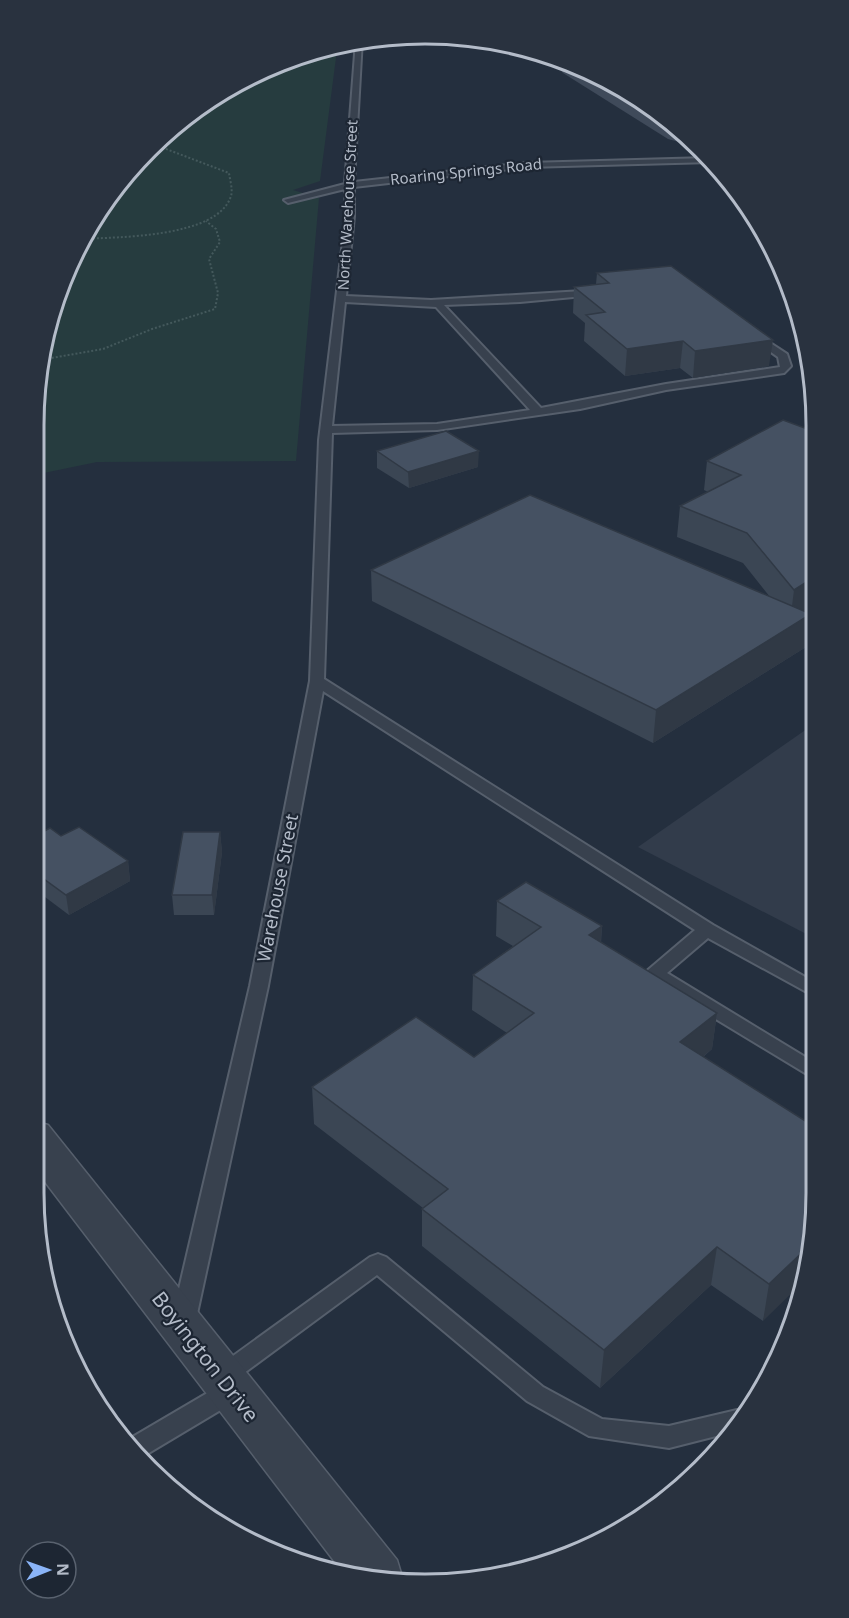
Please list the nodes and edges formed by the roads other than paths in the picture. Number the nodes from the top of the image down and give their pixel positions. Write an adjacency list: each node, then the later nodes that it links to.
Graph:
1 (357, 50): 3 (lane, North Warehouse Street)
2 (699, 160): 3 (lane, Roaring Springs Road)
3 (350, 185): 4 (lane, Roaring Springs Road); 6 (lane, North Warehouse Street)
4 (288, 200)
5 (603, 291): 7 (lane)
6 (342, 299): 7 (lane); 10 (lane, North Warehouse Street)
7 (432, 303): 9 (lane)
8 (748, 331): 9 (lane)
9 (538, 412): 10 (lane)
10 (325, 435): 11 (lane, Warehouse Street)
11 (317, 681): 12 (lane); 16 (lane, Warehouse Street)
12 (707, 929): 13 (lane); 14 (lane)
13 (806, 985)
14 (806, 1066)
15 (44, 1150): 16 (street, Boyington Drive)
16 (182, 1329): 17 (street, Boyington Drive)
17 (226, 1385): 18 (lane); 19 (lane); 20 (street, Boyington Drive)
18 (729, 1422)
19 (138, 1445)
20 (373, 1571)

